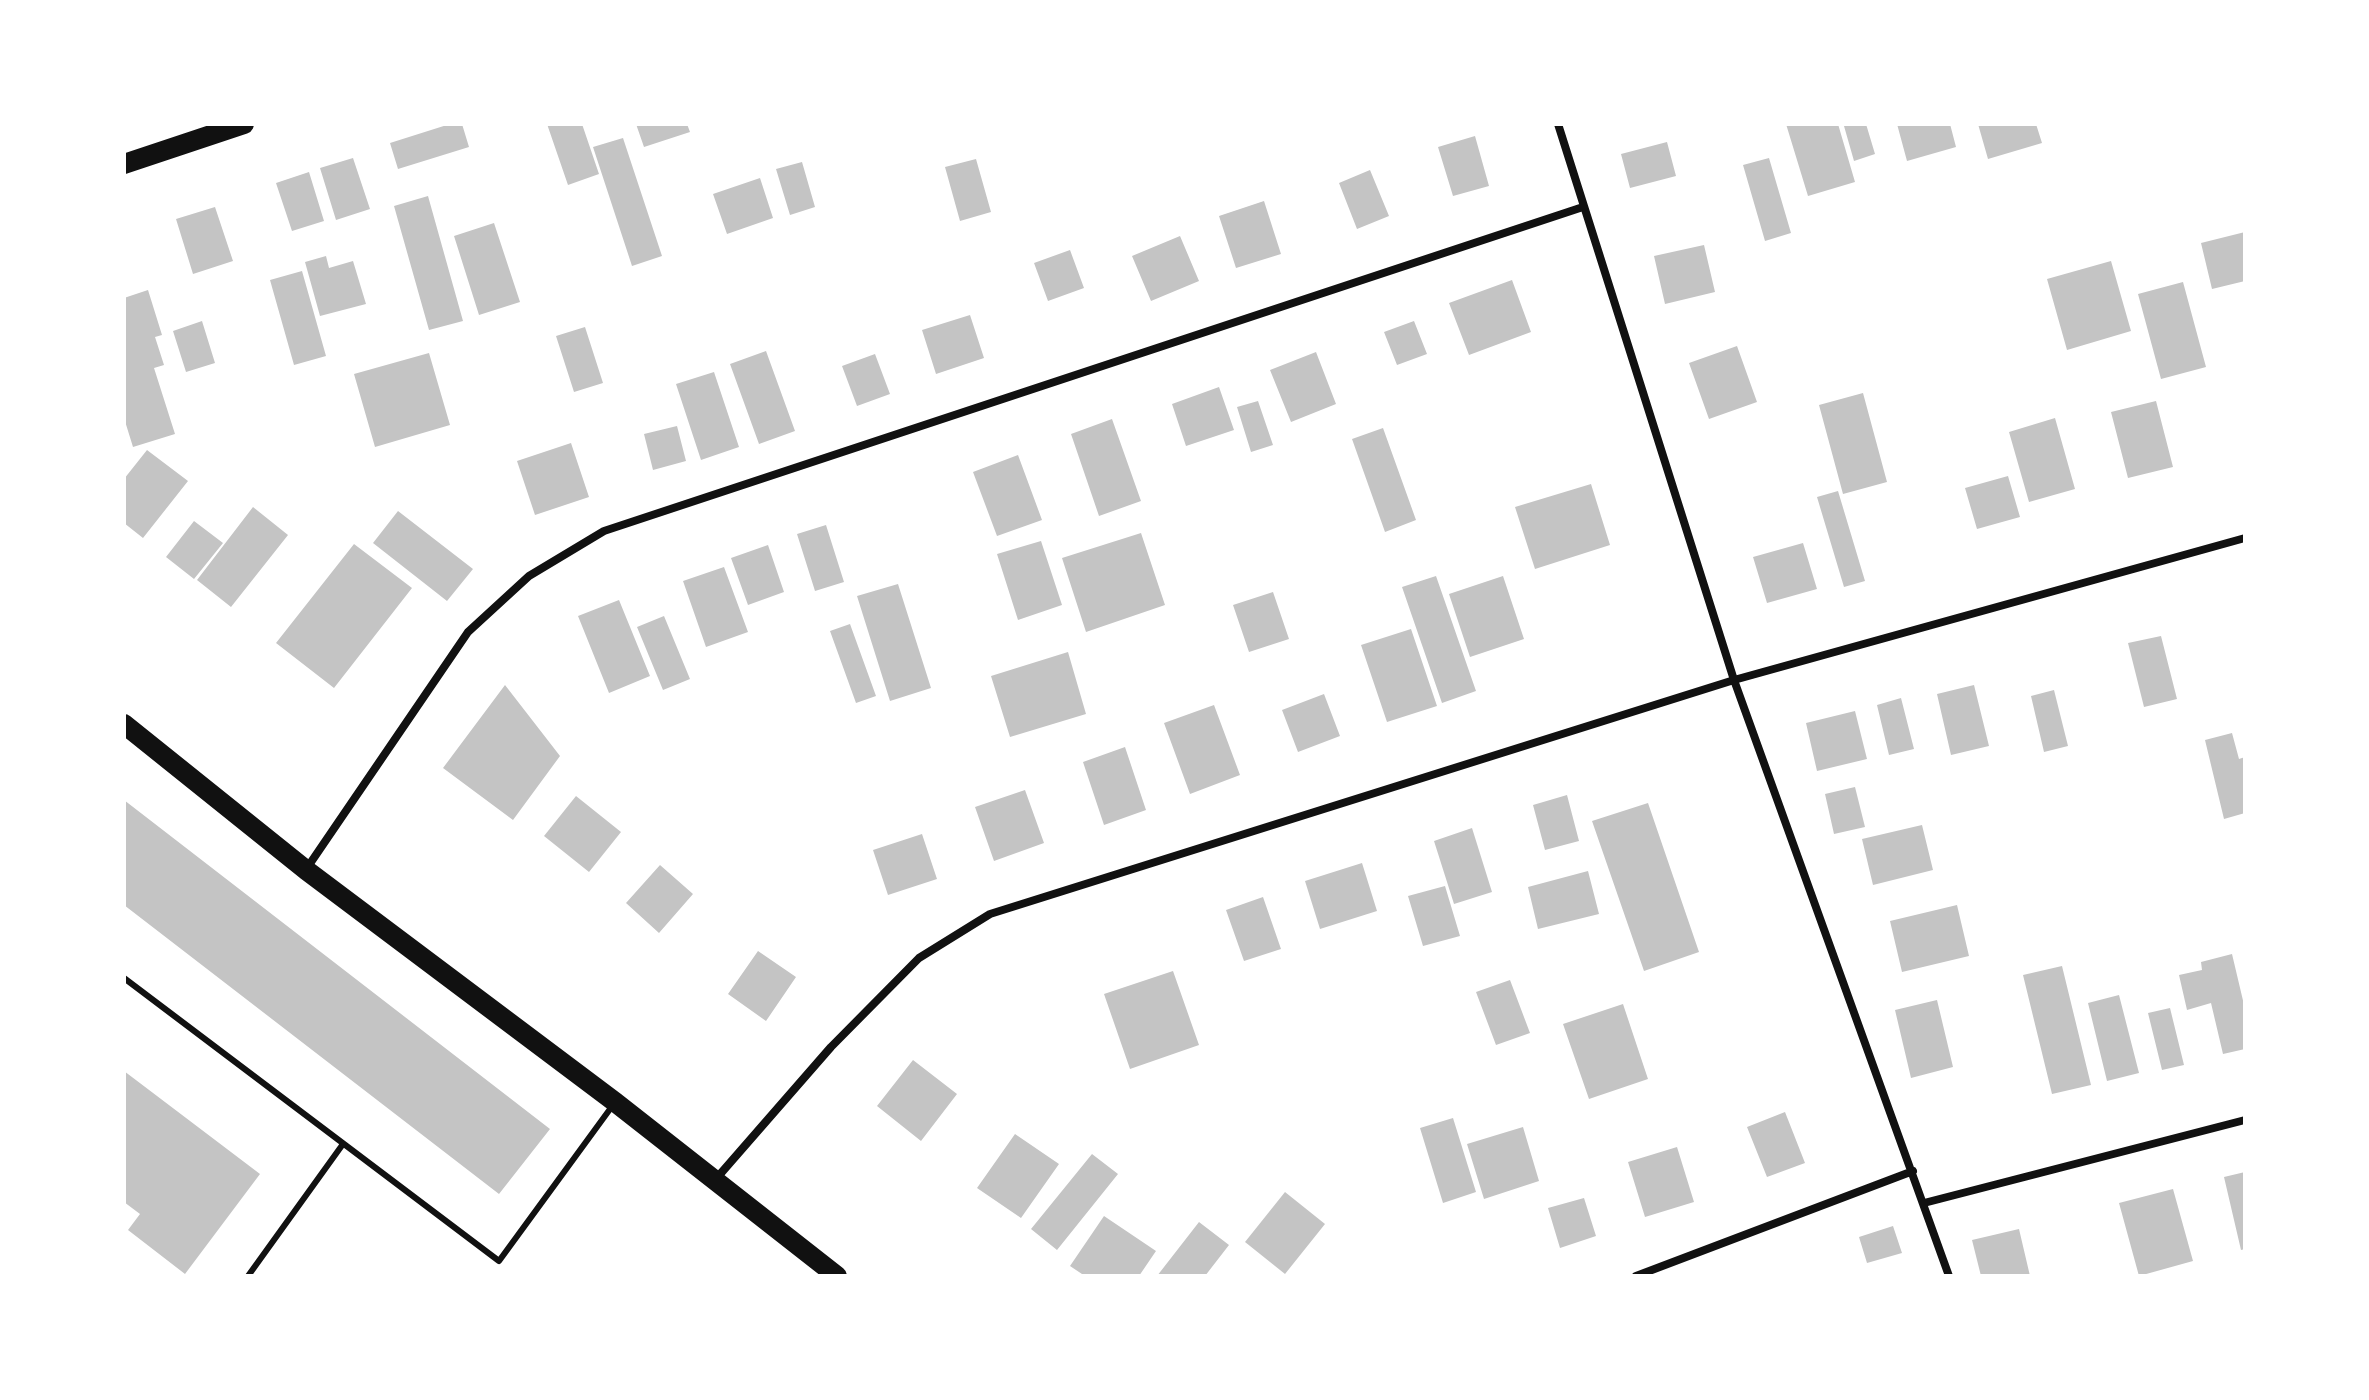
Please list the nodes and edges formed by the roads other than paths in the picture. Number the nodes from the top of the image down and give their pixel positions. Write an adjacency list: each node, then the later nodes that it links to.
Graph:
1 (244, 124): 3 (main road)
2 (1558, 124): 4 (street)
3 (124, 164)
4 (1583, 207): 6 (street); 8 (street)
5 (2245, 538): 6 (street)
6 (1734, 680): 13 (street); 14 (street)
7 (124, 724): 8 (main road)
8 (306, 870): 10 (main road)
9 (124, 978): 12 (lane)
10 (615, 1102): 12 (lane); 14 (main road)
11 (2245, 1120): 15 (street)
12 (343, 1144): 16 (lane)
13 (1913, 1171): 15 (street); 18 (street)
14 (715, 1181): 17 (main road)
15 (1924, 1203): 19 (street)
16 (248, 1276)
17 (837, 1276)
18 (1636, 1276)
19 (1949, 1276)

